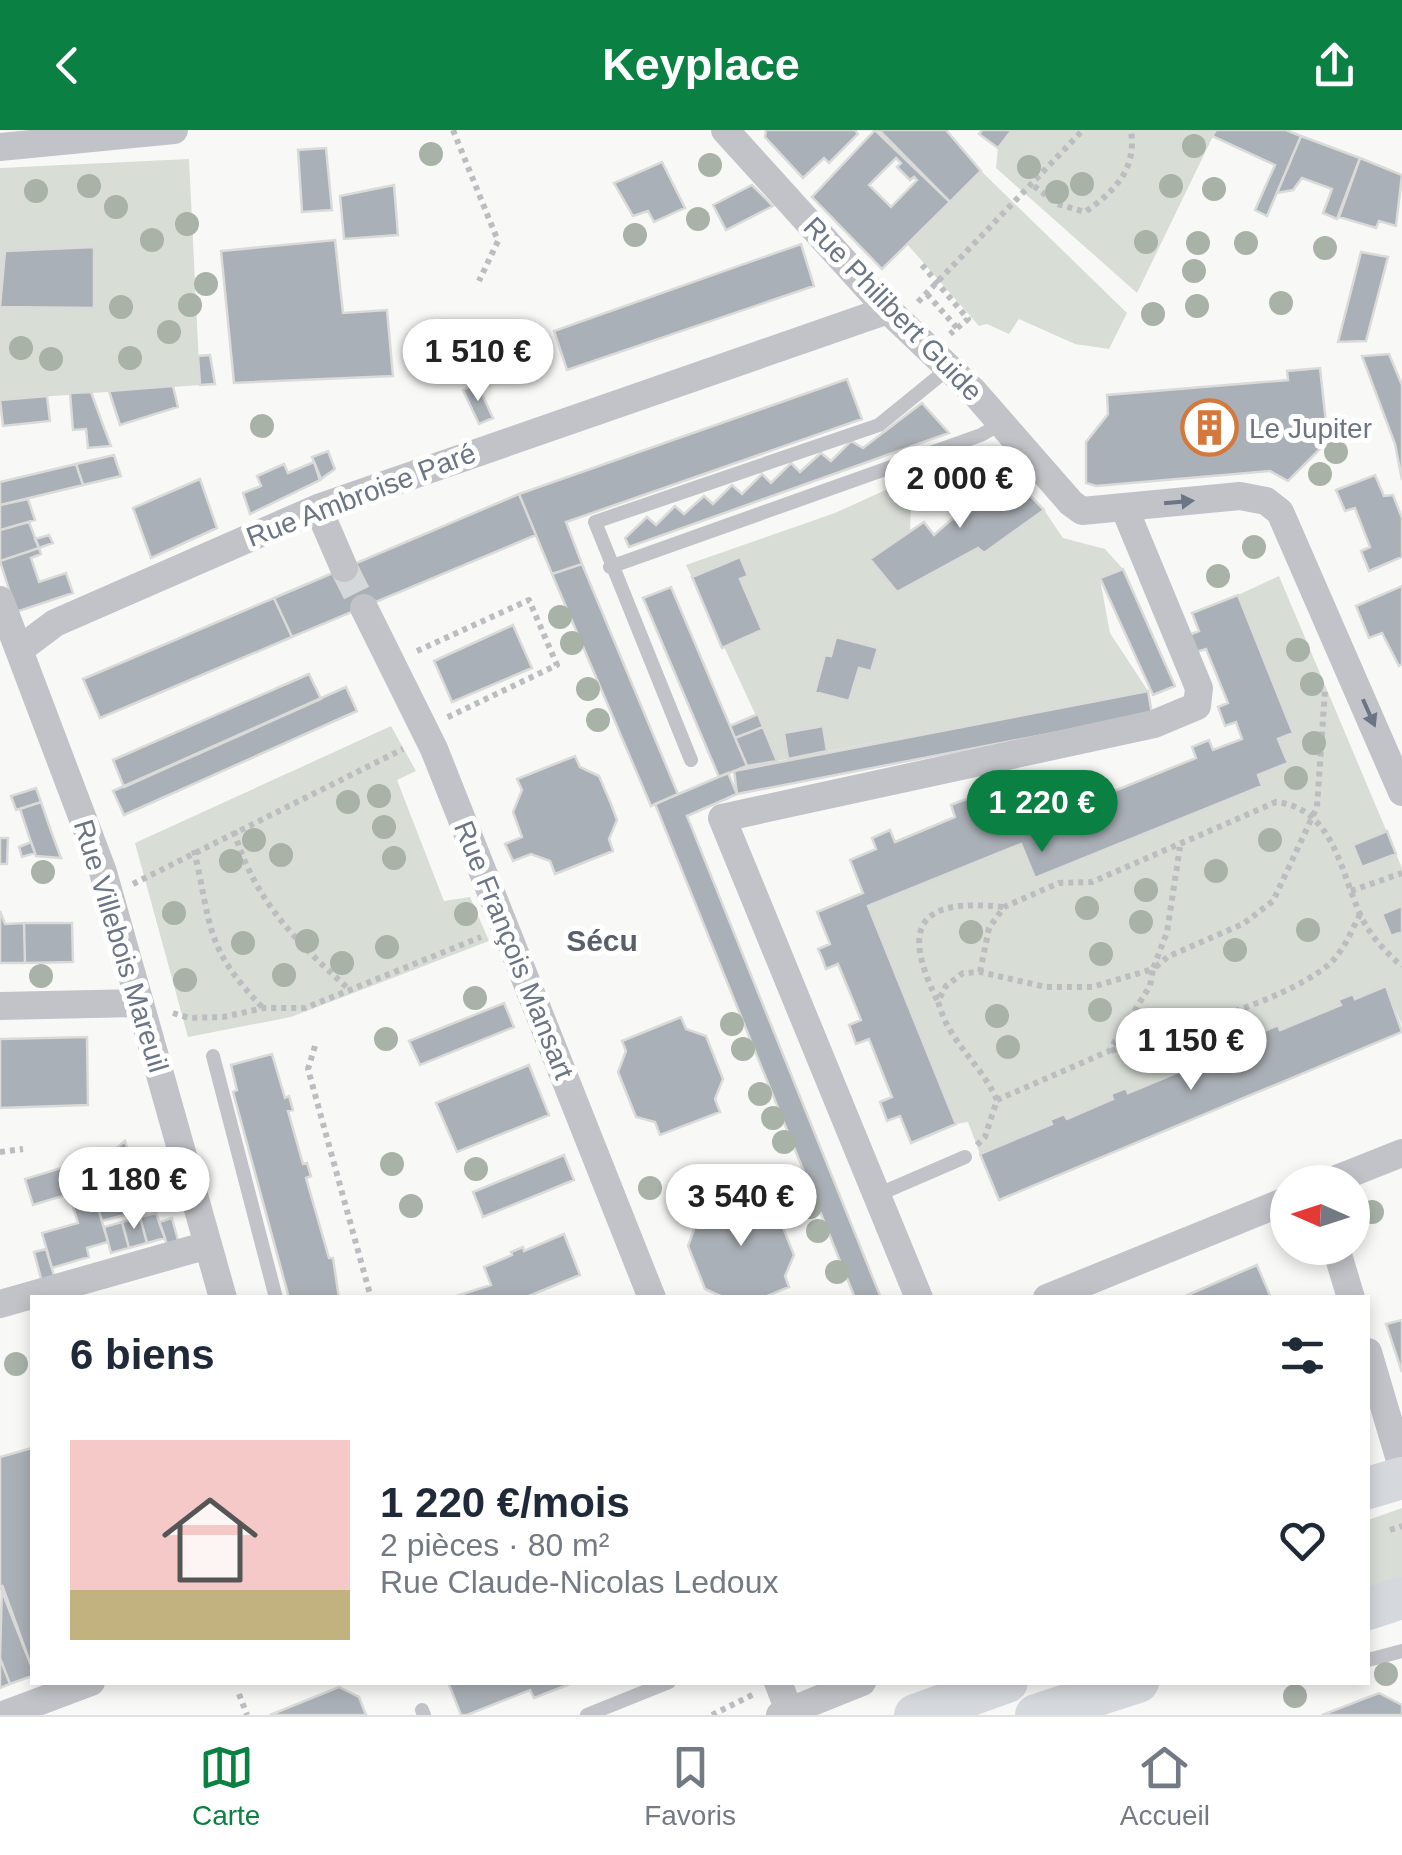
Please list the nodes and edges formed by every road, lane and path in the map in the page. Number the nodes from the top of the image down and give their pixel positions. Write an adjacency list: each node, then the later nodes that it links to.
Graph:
1 (174, 130): 6 (street)
2 (453, 130): 10 (path)
3 (725, 130): 13 (street, Rue Philibert Guide)
4 (1084, 130): 8 (path)
5 (1131, 130): 8 (path)
6 (41, 135): 7 (street)
7 (0, 146)
8 (1034, 186): 11 (path)
9 (922, 265): 12 (path)
10 (480, 281)
11 (934, 288)
12 (927, 294)
13 (888, 310): 14 (street, Rue Philibert Guide); 17 (street, Rue Ambroise Paré)
14 (949, 368): 15 (street, Rue Philibert Guide); 18 (lane)
15 (1002, 423): 16 (street, Rue Philibert Guide); 18 (lane)
16 (1124, 507): 27 (street, Rue Philibert Guide, one-way to 27); 55 (street)
17 (318, 508): 19 (street); 22 (street, Rue Ambroise Paré)
18 (610, 567): 26 (lane)
19 (344, 568)
20 (0, 600): 22 (street, Rue Villebois Mareuil)
21 (364, 608): 23 (street, Rue François Mansart)
22 (19, 650): 43 (street, Rue Villebois Mareuil)
23 (391, 662): 25 (street, Rue François Mansart); 25 (path)
24 (1326, 682): 28 (path)
25 (427, 733): 29 (path); 37 (street, Rue François Mansart)
26 (690, 760)
27 (1402, 792)
28 (1312, 815): 30 (path); 34 (path); 39 (path)
29 (234, 831): 31 (path); 41 (path)
30 (1180, 847): 35 (path); 39 (path)
31 (194, 850): 33 (path); 45 (path)
32 (1402, 873): 34 (path)
33 (142, 879)
34 (1352, 890): 36 (path)
35 (1004, 907): 40 (path); 42 (path)
36 (1360, 914): 38 (path); 47 (path)
37 (505, 927): 41 (path); 64 (street, Rue François Mansart)
38 (1402, 966)
39 (1154, 969): 40 (path); 47 (path)
40 (980, 972): 42 (path)
41 (350, 990): 45 (path)
42 (938, 1001): 49 (path)
43 (139, 1003): 44 (street); 45 (path); 57 (street, Rue Villebois Mareuil)
44 (0, 1006)
45 (264, 1008)
46 (315, 1046): 63 (path)
47 (1110, 1051): 49 (path)
48 (213, 1056): 62 (lane)
49 (997, 1100): 53 (path)
50 (23, 1148): 51 (path)
51 (0, 1152)
52 (1402, 1153): 54 (street)
53 (965, 1156): 55 (lane)
54 (1370, 1166)
55 (878, 1195): 65 (street)
56 (1270, 1207): 66 (street)
57 (208, 1244): 60 (street); 61 (street, Rue Villebois Mareuil)
58 (1341, 1265): 67 (street)
59 (30, 1295): 68 (street)
60 (31, 1295)
61 (222, 1295)
62 (275, 1295)
63 (370, 1295)
64 (651, 1295)
65 (919, 1295)
66 (1054, 1295)
67 (1350, 1295)
68 (0, 1304)
69 (1370, 1359): 70 (street)
70 (1402, 1467)
71 (1402, 1478): 72 (main road)
72 (1370, 1487)
73 (1402, 1526): 74 (path)
74 (1390, 1530)
75 (1402, 1598): 76 (main road)
76 (1370, 1608)
77 (1402, 1651): 78 (lane)
78 (1370, 1659)
79 (83, 1685): 88 (street)
80 (661, 1685): 90 (lane)
81 (767, 1685): 91 (path)
82 (769, 1685): 87 (street)
83 (854, 1685): 87 (street)
84 (999, 1685): 92 (main road)
85 (1129, 1685): 93 (main road)
86 (239, 1694): 89 (path)
87 (784, 1713)
88 (3, 1715)
89 (247, 1715)
90 (586, 1715)
91 (712, 1715)
92 (914, 1715)
93 (1036, 1715)

